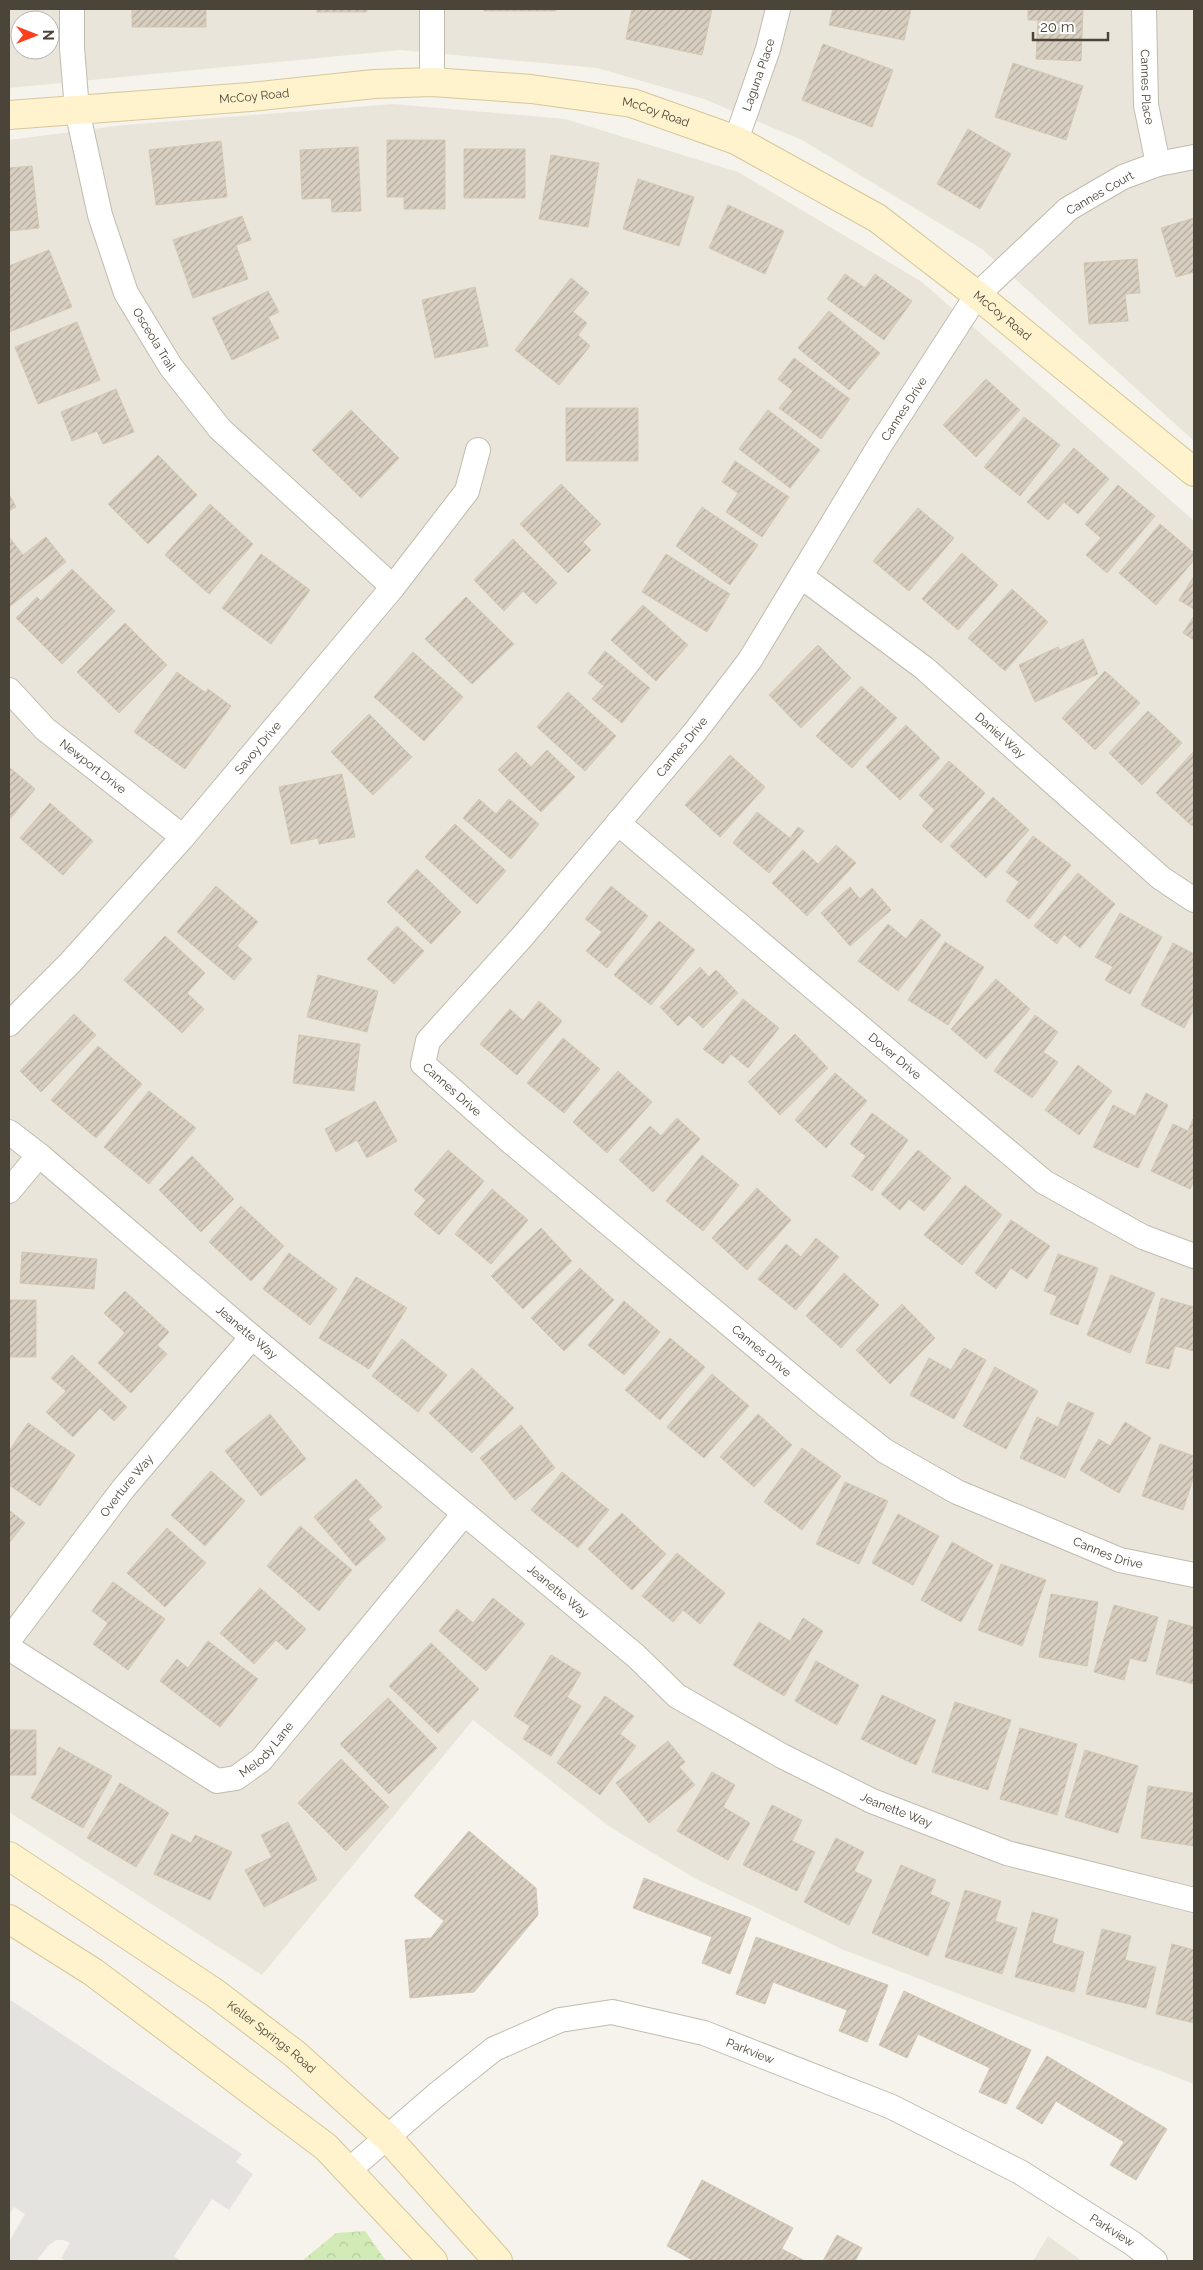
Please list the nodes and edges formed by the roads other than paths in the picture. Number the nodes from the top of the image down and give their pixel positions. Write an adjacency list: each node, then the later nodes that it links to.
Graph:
1 (72, 9): 6 (street, Osceola Trail)
2 (432, 9): 5 (street)
3 (778, 9): 8 (street, Laguna Place)
4 (1144, 9): 10 (street, Cannes Place)
5 (432, 82): 6 (street, McCoy Road); 8 (street, McCoy Road)
6 (77, 110): 7 (street, McCoy Road); 15 (street, Osceola Trail)
7 (9, 115)
8 (736, 140): 11 (street, McCoy Road)
9 (1194, 157): 10 (street, Cannes Court)
10 (1158, 164): 11 (street, Cannes Court)
11 (977, 295): 13 (street, McCoy Road); 14 (street, Cannes Drive)
12 (478, 450): 15 (street, Savoy Drive)
13 (1194, 472)
14 (802, 578): 17 (street, Cannes Drive); 19 (street, Daniel Way)
15 (393, 587): 18 (street, Savoy Drive)
16 (9, 690): 18 (street, Newport Drive)
17 (618, 823): 24 (street, Dover Drive); 27 (street, Cannes Drive)
18 (183, 837): 20 (street, Savoy Drive)
19 (1194, 900)
20 (9, 1024)
21 (9, 1132): 22 (street, Jeanette Way)
22 (39, 1155): 23 (street); 25 (street, Jeanette Way)
23 (9, 1191)
24 (1194, 1256)
25 (252, 1337): 26 (street, Jeanette Way); 28 (street, Overture Way)
26 (464, 1514): 29 (street, Melody Lane); 31 (street, Jeanette Way)
27 (1194, 1575)
28 (9, 1640)
29 (9, 1648)
30 (9, 1856): 33 (street, Keller Springs Road)
31 (1194, 1900)
32 (9, 1919): 34 (street)
33 (387, 2137): 34 (street, Parkview); 36 (street, Keller Springs Road); 37 (street, Parkview)
34 (348, 2171): 35 (street)
35 (433, 2261)
36 (498, 2261)
37 (1155, 2261)

